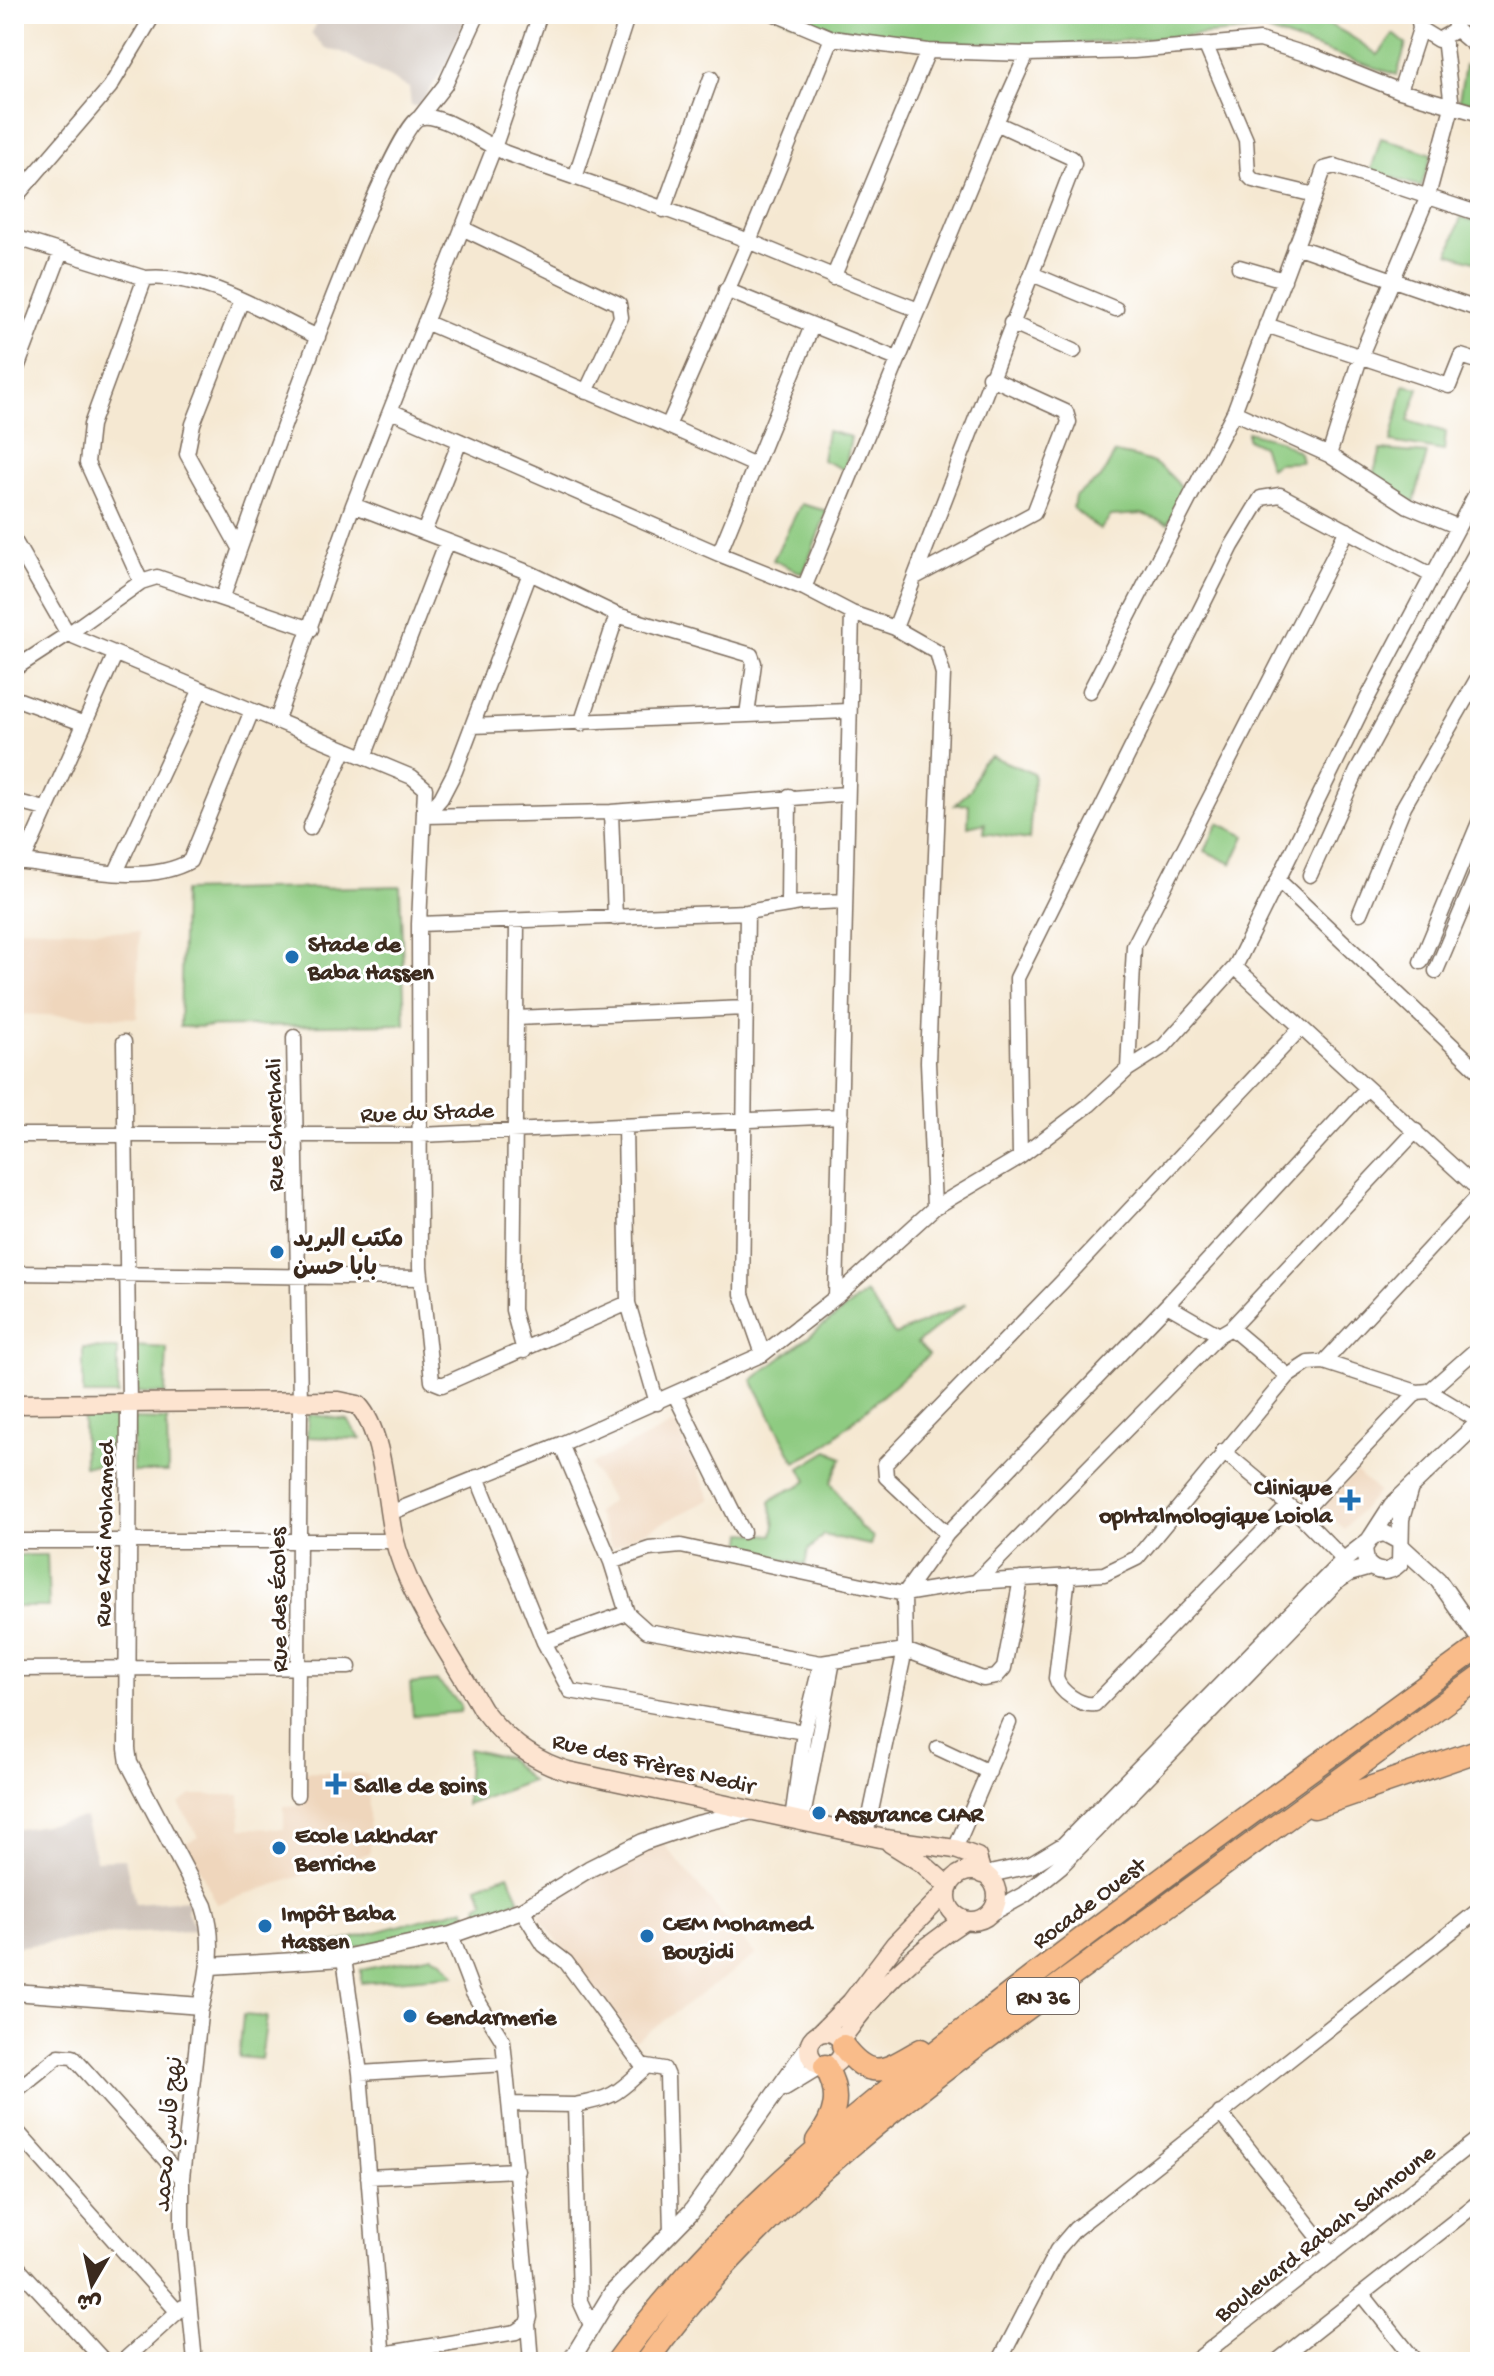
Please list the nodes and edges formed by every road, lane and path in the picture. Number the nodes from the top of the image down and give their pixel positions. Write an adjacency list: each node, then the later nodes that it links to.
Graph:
1 (154, 14): 24 (street)
2 (478, 14): 18 (street)
3 (540, 14): 20 (street)
4 (628, 14): 21 (street)
5 (775, 14): 9 (street)
6 (1418, 18): 8 (street); 15 (street)
7 (1480, 21): 8 (street)
8 (1453, 25): 11 (street); 16 (street)
9 (832, 38): 12 (street); 29 (street)
10 (1206, 46): 13 (street); 15 (street); 22 (street)
11 (1480, 50)
12 (928, 51): 13 (street); 35 (street)
13 (1027, 54): 19 (street)
14 (711, 78): 25 (street)
15 (1400, 91): 16 (street)
16 (1452, 107): 17 (street); 23 (street)
17 (1480, 114)
18 (420, 117): 20 (street); 47 (street)
19 (996, 123): 33 (street); 41 (street)
20 (494, 148): 21 (street); 27 (street)
21 (575, 178): 25 (street)
22 (1315, 195): 23 (street); 30 (street)
23 (1428, 196): 26 (street); 37 (street)
24 (14, 199)
25 (663, 210): 29 (street)
26 (1480, 214)
27 (462, 228): 43 (street); 54 (street)
28 (14, 237): 31 (street)
29 (749, 241): 35 (street); 38 (street)
30 (1295, 246): 36 (street); 37 (street)
31 (61, 252): 34 (street); 52 (street)
32 (1239, 267): 36 (street)
33 (1032, 274): 40 (street); 44 (street)
34 (145, 278): 39 (street); 74 (street)
35 (833, 278): 41 (street)
36 (1284, 280): 45 (street)
37 (1394, 282): 42 (street); 49 (street)
38 (726, 290): 46 (street); 57 (street)
39 (241, 302): 47 (street); 69 (street)
40 (1116, 309)
41 (919, 310): 50 (street)
42 (1480, 310)
43 (425, 322): 54 (street); 55 (street)
44 (1011, 323): 48 (street); 53 (street)
45 (1266, 325): 49 (street); 56 (street)
46 (812, 326): 50 (street); 60 (street)
47 (318, 337): 69 (street)
48 (1074, 351)
49 (1361, 355): 51 (street); 59 (street)
50 (897, 359): 75 (street)
51 (1480, 362)
52 (14, 376)
53 (989, 377): 73 (street); 73 (street)
54 (586, 392): 57 (street)
55 (391, 411): 58 (street); 62 (street)
56 (1234, 412): 59 (street); 86 (street)
57 (668, 426): 60 (street)
58 (460, 441): 65 (street); 70 (street)
59 (1329, 455): 63 (street)
60 (755, 465): 70 (street)
61 (1480, 486): 63 (street)
62 (353, 505): 65 (street); 80 (street)
63 (1456, 526): 72 (street)
64 (1347, 530): 72 (street); 125 (street); 137 (street)
65 (424, 532): 67 (street)
66 (14, 540): 81 (street)
67 (447, 541): 71 (street); 96 (street)
68 (1480, 545): 108 (street)
69 (239, 548): 76 (street)
70 (719, 554): 75 (street)
71 (530, 573): 78 (street); 94 (street)
72 (1431, 575): 109 (street)
73 (915, 577): 79 (street)
74 (141, 582): 76 (street); 81 (street)
75 (804, 588): 77 (street)
76 (223, 597): 80 (street)
77 (852, 613): 79 (street); 88 (street)
78 (617, 615): 90 (street); 93 (street)
79 (895, 628): 139 (street)
80 (311, 629): 91 (street)
81 (68, 634): 82 (street); 83 (street)
82 (115, 655): 85 (street); 92 (street)
83 (14, 669)
84 (1480, 674): 113 (street)
85 (200, 691): 89 (street); 107 (street)
86 (1090, 691)
87 (14, 698): 92 (street)
88 (848, 711): 90 (street); 97 (street)
89 (251, 713): 91 (street); 107 (street)
90 (747, 715): 93 (street)
91 (276, 722): 95 (street)
92 (82, 723): 100 (street)
93 (581, 724): 94 (street)
94 (472, 726): 102 (street)
95 (345, 749): 96 (street); 104 (street)
96 (364, 757): 102 (street)
97 (845, 794): 98 (street); 110 (street)
98 (789, 796): 101 (street); 111 (street)
99 (14, 801): 100 (street)
100 (45, 809): 105 (street)
101 (611, 812): 102 (street); 114 (street)
102 (425, 816): 116 (street)
103 (1480, 820): 117 (street)
104 (310, 828)
105 (18, 861): 107 (street)
106 (1480, 867): 119 (street)
107 (116, 872)
108 (1310, 875)
109 (1278, 880): 118 (street); 126 (street)
110 (845, 901): 111 (street); 128 (street)
111 (788, 905): 112 (street)
112 (747, 912): 114 (street); 120 (street)
113 (1360, 913)
114 (615, 918): 115 (street)
115 (517, 923): 116 (street); 121 (street)
116 (419, 924): 135 (street)
117 (1421, 962)
118 (1235, 967): 122 (street); 125 (street)
119 (1436, 971)
120 (745, 1008): 121 (street); 129 (street)
121 (516, 1018): 131 (street)
122 (1300, 1029): 127 (street); 167 (street)
123 (294, 1037): 136 (street, Rue Cherchali)
124 (124, 1042): 133 (street, Rue Kaci Mohamed)
125 (1128, 1069): 137 (street)
126 (1480, 1072)
127 (1367, 1088): 132 (street); 146 (street)
128 (841, 1116): 129 (street, Rue du Stade); 144 (street)
129 (743, 1121): 130 (street, Rue du Stade); 150 (street)
130 (625, 1126): 131 (street, Rue du Stade); 145 (street)
131 (516, 1130): 135 (street, Rue du Stade); 149 (street)
132 (1416, 1131): 138 (street); 147 (street)
133 (125, 1133): 134 (street, Rue du Stade); 136 (street, Rue du Stade); 140 (street, Rue Kaci Mohamed)
134 (14, 1135)
135 (420, 1135): 136 (street, Rue du Stade); 143 (street)
136 (295, 1137): 142 (street, Rue Cherchali)
137 (1020, 1157): 139 (street)
138 (1480, 1193): 151 (street)
139 (934, 1208): 144 (street)
140 (128, 1269): 141 (street); 142 (street); 155 (street, Rue Kaci Mohamed)
141 (14, 1273)
142 (298, 1276): 143 (street); 158 (street, Rue Cherchali)
143 (421, 1278): 149 (street)
144 (836, 1297): 150 (street)
145 (628, 1303): 149 (street); 156 (street)
146 (1167, 1305): 147 (street); 167 (street)
147 (1225, 1331): 152 (street); 180 (street)
148 (1480, 1346): 153 (street)
149 (524, 1351)
150 (763, 1354): 154 (street)
151 (1324, 1362): 152 (street); 153 (street)
152 (1288, 1376): 161 (street)
153 (1423, 1392): 159 (street); 164 (street)
154 (675, 1395): 156 (street); 166 (street)
155 (129, 1403): 157 (main road, Rue des Frères Nedir); 158 (main road, Rue des Frères Nedir); 172 (street, Rue Kaci Mohamed)
156 (657, 1403): 160 (street)
157 (14, 1404)
158 (300, 1404): 165 (main road, Rue des Frères Nedir); 168 (street, Rue des Écoles)
159 (1480, 1422): 163 (street)
160 (561, 1444): 162 (street); 175 (street)
161 (1223, 1451): 164 (street); 178 (street)
162 (477, 1477): 165 (street); 184 (street)
163 (1410, 1488): 169 (street); 173 (street)
164 (1294, 1511): 174 (street); 178 (street)
165 (390, 1513): 171 (main road, Rue des Frères Nedir)
166 (743, 1532)
167 (947, 1534): 181 (street)
168 (298, 1538): 171 (street); 172 (street); 188 (street, Rue des Écoles)
169 (1370, 1539): 173 (street); 174 (street); 176 (street)
170 (14, 1541): 172 (street)
171 (395, 1541): 199 (main road, Rue des Frères Nedir)
172 (127, 1543): 191 (street, Rue Kaci Mohamed)
173 (1401, 1544): 177 (street); 182 (street)
174 (1344, 1560): 206 (street)
175 (611, 1562): 181 (street); 183 (street)
176 (1370, 1567): 177 (street); 210 (street)
177 (1395, 1569): 182 (street)
178 (1068, 1576): 179 (street)
179 (1021, 1579): 180 (street); 186 (street)
180 (976, 1582): 181 (street)
181 (904, 1594): 186 (street)
182 (1449, 1598): 185 (street)
183 (627, 1613): 184 (street); 187 (street)
184 (544, 1642): 194 (street)
185 (1480, 1643): 218 (highway, Rocade Ouest)
186 (905, 1650): 187 (street); 204 (street)
187 (827, 1662): 194 (street); 202 (street)
188 (300, 1667): 189 (street); 191 (street); 198 (street, Rue des Écoles)
189 (349, 1667)
190 (14, 1669): 191 (street)
191 (125, 1671): 214 (street, Rue Kaci Mohamed)
192 (1480, 1677): 201 (highway, Rocade Ouest / RN 36)
193 (1009, 1723): 197 (street)
194 (804, 1732): 202 (street)
195 (938, 1748): 197 (street)
196 (1480, 1750): 201 (highway)
197 (989, 1772): 205 (street)
198 (297, 1795)
199 (708, 1800): 200 (main road, Rue des Frères Nedir); 203 (street)
200 (755, 1811): 202 (main road, Rue des Frères Nedir); 203 (street)
201 (1286, 1816): 251 (highway, Rocade Ouest / RN 36)
202 (797, 1820): 204 (main road, Rue des Frères Nedir)
203 (693, 1825): 209 (street)
204 (875, 1837): 205 (main road, Rue des Frères Nedir); 207 (main road, Rue des Frères Nedir)
205 (955, 1849): 206 (main road)
206 (983, 1875): 207 (main road); 210 (main road)
207 (948, 1889): 211 (main road); 217 (main road)
208 (1480, 1909): 229 (street)
209 (522, 1910): 212 (street); 223 (street)
210 (989, 1914): 211 (main road)
211 (965, 1920): 219 (main road)
212 (451, 1935): 213 (street); 221 (street)
213 (344, 1958): 214 (street); 224 (street)
214 (211, 1966): 216 (street, Rue Kaci Mohamed)
215 (14, 1992): 216 (street)
216 (201, 2006): 235 (street, نهج قاسي محمد)
217 (821, 2032): 219 (main road); 220 (main road)
218 (952, 2040): 219 (highway); 232 (highway, Rocade Ouest)
219 (842, 2043): 222 (main road)
220 (808, 2047): 222 (main road); 226 (street)
221 (506, 2064): 224 (street); 227 (street)
222 (823, 2066): 226 (street); 232 (highway)
223 (644, 2068): 228 (street); 237 (street)
224 (360, 2073): 234 (street)
225 (14, 2092): 235 (street)
226 (774, 2096): 237 (street)
227 (511, 2104): 228 (street); 233 (street)
228 (575, 2105): 243 (street)
229 (1220, 2113): 238 (street); 252 (street)
230 (14, 2128): 241 (street)
231 (1480, 2137): 238 (street, Boulevard Rabah Sahnoune)
232 (806, 2156): 250 (highway, Rocade Ouest)
233 (517, 2170): 234 (street); 242 (street)
234 (368, 2177): 244 (street)
235 (182, 2178): 241 (street, نهج قاسي محمد)
236 (1480, 2201): 240 (street)
237 (671, 2233): 243 (street)
238 (1332, 2254): 253 (street, Boulevard Rabah Sahnoune)
239 (14, 2263): 245 (street)
240 (1363, 2295): 254 (street); 255 (street)
241 (183, 2306): 246 (street); 247 (street, نهج قاسي محمد)
242 (528, 2324): 244 (street); 248 (street)
243 (591, 2325): 249 (street)
244 (383, 2358)
245 (105, 2362)
246 (122, 2362)
247 (195, 2362)
248 (531, 2362)
249 (570, 2362)
250 (617, 2362)
251 (646, 2362)
252 (999, 2362)
253 (1194, 2362)
254 (1276, 2362)
255 (1416, 2362)

